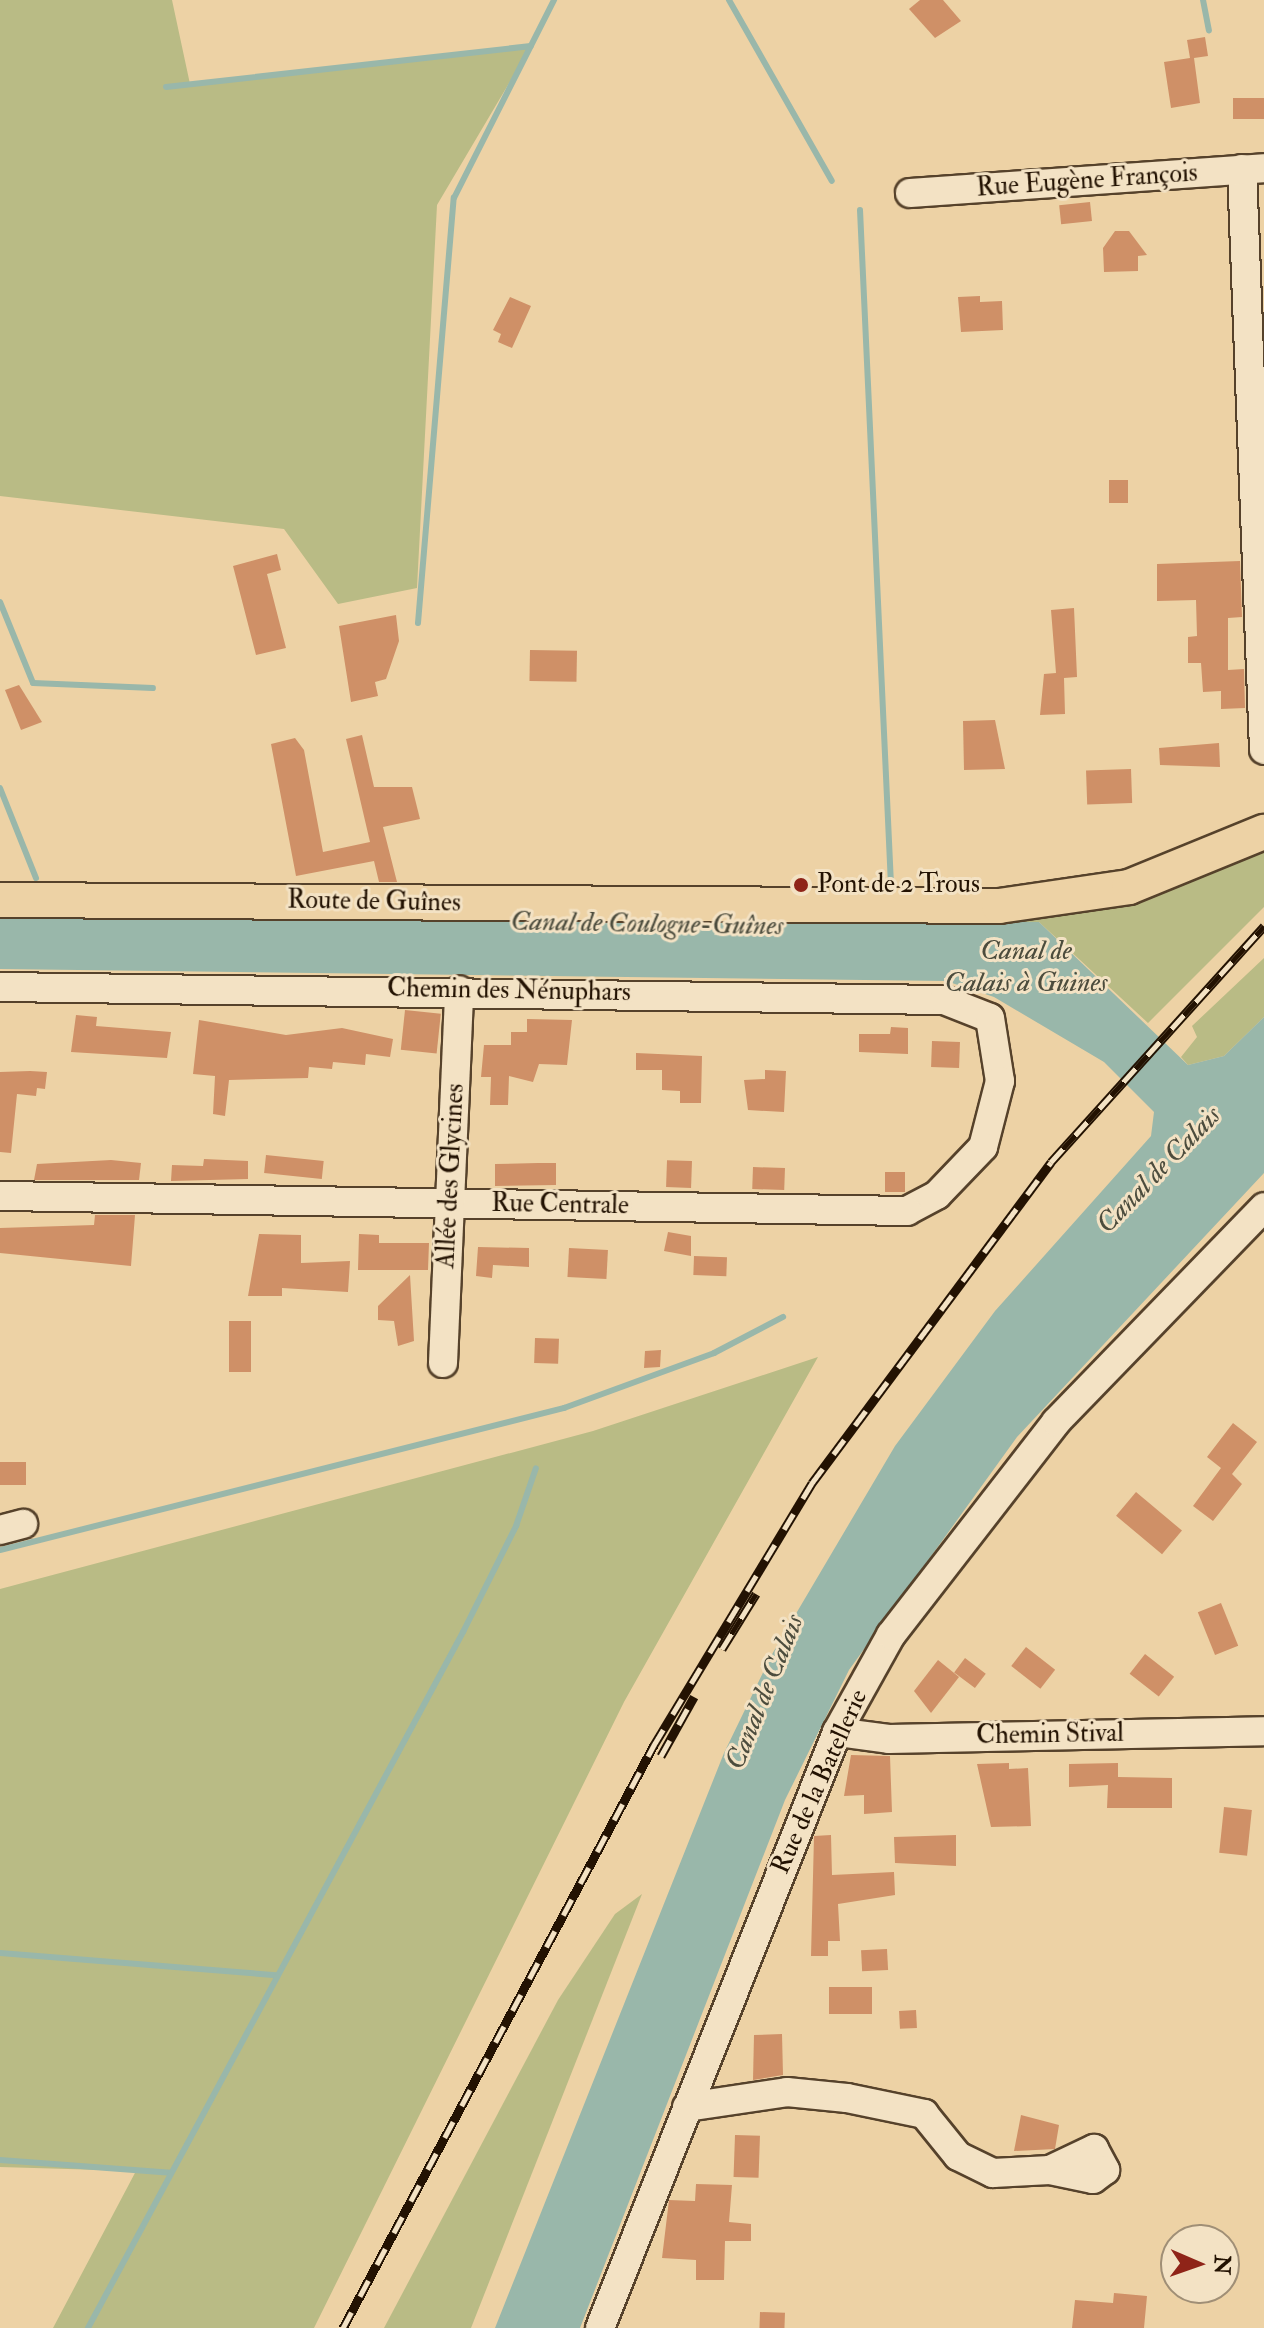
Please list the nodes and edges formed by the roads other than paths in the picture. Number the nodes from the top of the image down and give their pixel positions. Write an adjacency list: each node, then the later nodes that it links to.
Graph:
1 (1253, 168): 2 (street, Rue Eugène François); 3 (street)
2 (910, 193)
3 (1264, 750)
4 (1264, 832): 5 (main road, Route de Guînes)
5 (0, 900)
6 (0, 987): 7 (street, Chemin des Nénuphars)
7 (459, 990): 8 (street, Chemin des Nénuphars); 10 (street, Allée des Glycines)
8 (997, 1039): 10 (street, Rue Centrale)
9 (0, 1196): 10 (street, Rue Centrale)
10 (450, 1202): 12 (street, Allée des Glycines)
11 (1264, 1207): 14 (street, Rue de la Batellerie)
12 (443, 1363)
13 (1264, 1731): 14 (street, Chemin Stival)
14 (837, 1732): 15 (street, Rue de la Batellerie)
15 (687, 2107): 16 (street); 17 (street, Rue de la Batellerie)
16 (1050, 2170)
17 (600, 2328)

